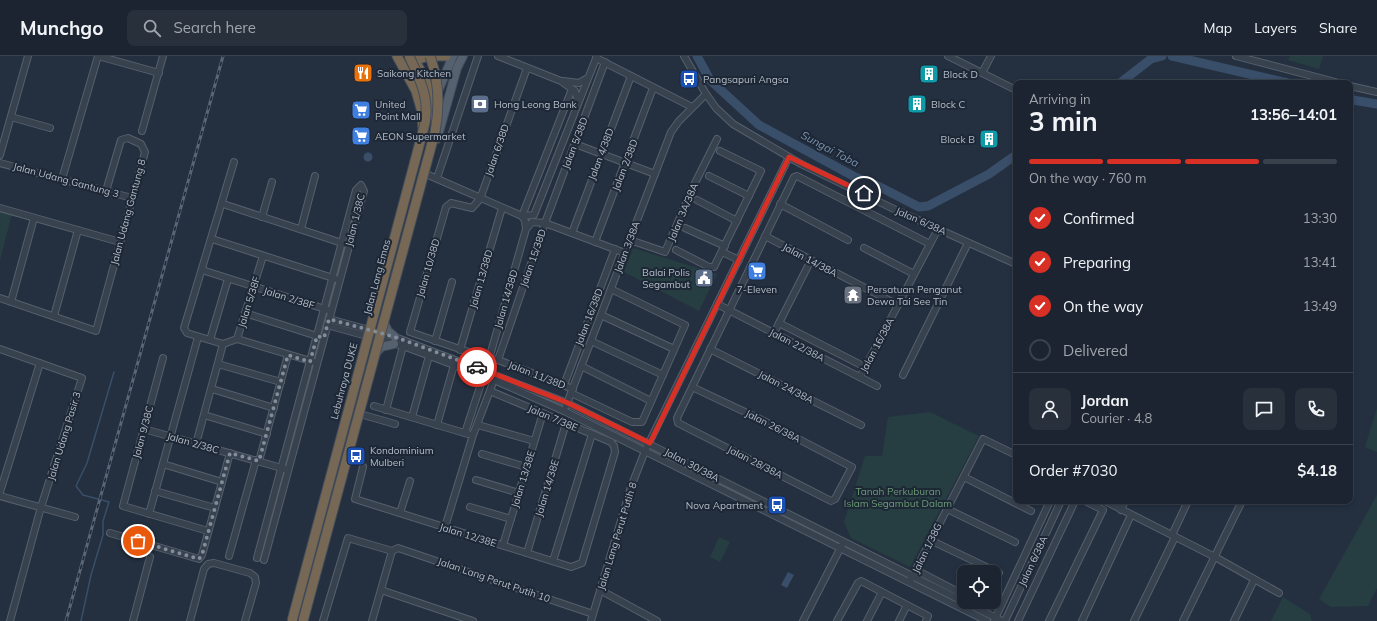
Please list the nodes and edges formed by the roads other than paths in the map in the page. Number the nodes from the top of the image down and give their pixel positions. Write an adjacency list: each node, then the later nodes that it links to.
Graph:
1 (28, 56): 35 (street)
2 (98, 56): 21 (street); 54 (street)
3 (163, 56): 21 (street)
4 (397, 56): 39 (highway, bridge)
5 (410, 56): 6 (highway); 36 (highway); 39 (highway, Lebuhraya DUKE, bridge)
6 (430, 56): 254 (highway, bridge)
7 (437, 56): 8 (highway)
8 (446, 56)
9 (453, 56): 36 (main road, Jalan Lang Emas)
10 (463, 56): 49 (main road, Jalan Lang Emas)
11 (478, 56): 53 (street)
12 (498, 56): 20 (street)
13 (684, 56): 32 (street, Jalan 6/38A)
14 (948, 56): 22 (street)
15 (983, 56): 18 (street)
16 (1236, 56): 25 (street)
17 (596, 57): 19 (street); 24 (street)
18 (990, 58): 22 (street)
19 (606, 62): 23 (street); 41 (street, Jalan 5/38D)
20 (527, 68): 26 (street); 59 (street, Jalan 6/38D)
21 (159, 73): 38 (street)
22 (982, 73): 29 (street)
23 (631, 76): 28 (street); 44 (street, Jalan 4/38D)
24 (587, 79): 26 (street); 33 (street)
25 (1328, 80)
26 (561, 81): 30 (street)
27 (1353, 87): 31 (street)
28 (654, 88): 34 (street); 48 (street, Jalan 2/38D)
29 (1013, 88)
30 (572, 89): 33 (street); 66 (street)
31 (1377, 92)
32 (706, 94): 34 (street, Jalan 3/38A); 45 (street, Jalan 6/38A)
33 (578, 101): 65 (street)
34 (692, 108): 50 (street, Jalan 3/38A)
35 (11, 117): 37 (street); 43 (street)
36 (430, 121): 116 (main road, Jalan Lang Emas)
37 (50, 128)
38 (142, 131)
39 (423, 131): 253 (highway, Lebuhraya DUKE, bridge)
40 (717, 138): 79 (street, Jalan 3A/38A)
41 (575, 144): 44 (street); 70 (street, Jalan 5/38D)
42 (720, 151): 57 (street)
43 (0, 154)
44 (602, 154): 48 (street); 76 (street, Jalan 4/38D)
45 (789, 157): 74 (street, Jalan 6/38A); 92 (street, Jalan Lang Perut Putih 8)
46 (234, 162): 61 (street)
47 (0, 163): 54 (street, Jalan Udang Gantung 3)
48 (625, 163): 50 (street); 82 (street, Jalan 2/38D)
49 (426, 174): 53 (street); 112 (main road, Jalan Lang Emas)
50 (655, 174): 79 (street, Jalan 3/38A)
51 (315, 176): 72 (street)
52 (709, 176): 57 (street)
53 (437, 178): 59 (street)
54 (62, 179): 56 (street, Jalan Udang Gantung 3)
55 (272, 182): 67 (street)
56 (106, 191): 58 (street, Jalan Udang Gantung 3); 58 (street, Jalan Udang Gantung 8)
57 (749, 196): 69 (street)
58 (132, 198): 81 (street, Jalan Udang Gantung 8)
59 (480, 199): 64 (street); 114 (street, Jalan 10/38D)
60 (697, 200): 69 (street)
61 (223, 204): 67 (street); 78 (street)
62 (780, 204): 77 (street); 80 (street); 84 (street, Jalan 6/38A)
63 (0, 208): 68 (street)
64 (502, 208): 66 (street); 129 (street, Jalan 13/38D)
65 (536, 213): 66 (street); 70 (street)
66 (522, 216): 73 (street)
67 (262, 217): 72 (street)
68 (34, 218): 75 (street); 103 (street)
69 (737, 221): 88 (street)
70 (544, 223): 73 (street); 76 (street); 135 (street, Jalan 15/38D)
71 (685, 228): 88 (street)
72 (301, 229): 85 (street)
73 (526, 229): 134 (street, Jalan 14/38D)
74 (938, 229): 83 (street, Jalan 6/38A); 84 (street, Jalan 16/38A)
75 (78, 230): 81 (street); 110 (street)
76 (572, 233): 82 (street)
77 (765, 236): 93 (street, Jalan 14/38A); 107 (street)
78 (212, 239): 91 (street); 95 (street)
79 (630, 240): 90 (street, Jalan 3/38A)
80 (848, 240)
81 (120, 242): 110 (street, Jalan Udang Gantung 8)
82 (595, 242): 87 (street)
83 (968, 243): 94 (street, Jalan 6/38A); 145 (street)
84 (930, 244): 96 (street, Jalan 16/38A)
85 (346, 245): 85 (street, Jalan 1/38C); 98 (street, Jalan 1/38C)
86 (864, 248): 96 (street)
87 (615, 249): 90 (street); 149 (street, Jalan 16/38D)
88 (724, 249): 89 (street); 92 (street)
89 (676, 250)
90 (625, 253): 101 (street, Jalan 3/38A)
91 (263, 256): 98 (street); 100 (street, Jalan 5/38F)
92 (739, 260): 104 (street, Jalan Lang Perut Putih 8)
93 (810, 260): 105 (street, Jalan 14/38A); 113 (street)
94 (1013, 263)
95 (202, 270): 97 (street, Jalan 2/38F); 117 (street)
96 (914, 274): 105 (street, Jalan 16/38A)
97 (228, 279): 100 (street, Jalan 2/38F); 120 (street)
98 (336, 280): 106 (street, Jalan 1/38C)
99 (452, 282): 122 (street)
100 (253, 287): 106 (street, Jalan 2/38F); 108 (street, Jalan 5/38F)
101 (611, 289): 109 (street, Jalan 3/38A); 127 (street)
102 (0, 298): 103 (street)
103 (11, 302): 110 (street)
104 (717, 304): 107 (street, Jalan 22/38A); 177 (street, Jalan Lang Perut Putih 8)
105 (898, 305): 142 (street, Jalan 16/38A)
106 (328, 310): 111 (street, Jalan 1/38C); 118 (street, Jalan 1/38C)
107 (730, 310): 115 (street, Jalan 22/38A); 128 (street)
108 (245, 313): 118 (street); 119 (street, Jalan 5/38F)
109 (602, 314): 123 (street, Jalan 3/38A); 127 (street)
110 (54, 316)
111 (328, 322): 116 (street, Jalan 30/38A); 118 (street, Jalan 1/38C)
112 (384, 323): 116 (main road, Jalan Lang Emas); 121 (main road)
113 (779, 323): 115 (street); 142 (street)
114 (410, 332): 122 (street, Jalan 11/38D)
115 (774, 333): 146 (street, Jalan 22/38A)
116 (376, 336): 121 (street, Jalan 30/38A); 130 (main road, Jalan Lang Emas); 253 (main road, Jalan Lang Emas)
117 (198, 337): 120 (street); 175 (street)
118 (321, 337): 136 (street, Jalan 1/38C); 138 (street, Jalan 1/38C)
119 (237, 339): 124 (street, Jalan 5/38F); 131 (street)
120 (210, 340): 124 (street)
121 (395, 340): 125 (street, Jalan 30/38A); 130 (main road); 143 (street, Jalan 30/38A)
122 (435, 341): 129 (street, Jalan 11/38D)
123 (591, 341): 141 (street, Jalan 3/38A); 144 (street)
124 (223, 344): 139 (street)
125 (403, 346): 132 (street, Jalan 30/38A); 159 (street)
126 (0, 349): 137 (street, Jalan Udang Pasir 3)
127 (674, 349): 144 (street)
128 (710, 349): 151 (street); 169 (street, Jalan 24/38A)
129 (460, 350): 134 (street, Jalan 11/38D)
130 (376, 353): 162 (main road, Jalan Lang Emas)
131 (288, 355): 136 (street); 148 (street)
132 (429, 356): 140 (street, Jalan 30/38A); 164 (street)
133 (163, 358): 170 (street, Jalan 9/38C)
134 (489, 359): 135 (street, Jalan 11/38D); 143 (street, Jalan 14/38D)
135 (498, 360): 149 (street, Jalan 11/38D)
136 (310, 362): 138 (street); 187 (street, Jalan 1/38C)
137 (40, 363): 193 (street); 207 (street, Jalan Udang Pasir 3)
138 (317, 363): 187 (street, Jalan 1/38C)
139 (218, 364): 148 (street); 152 (street)
140 (454, 365): 143 (street, Jalan 30/38A); 167 (street)
141 (581, 366): 153 (street, Jalan 3/38A); 155 (street)
142 (865, 367): 146 (street, Jalan 16/38A)
143 (483, 373): 147 (street, Jalan 30/38A); 156 (street, Jalan 30/38A); 171 (street, Jalan 14/38D)
144 (663, 375): 155 (street)
145 (903, 375)
146 (860, 377): 150 (street, Jalan 22/38A)
147 (494, 380): 154 (street); 160 (street, Jalan 30/38A)
148 (281, 382): 158 (street)
149 (564, 385): 153 (street, Jalan 11/38D)
150 (877, 386)
151 (692, 387): 196 (street, Jalan 28/38A); 196 (street, Jalan 26/38A)
152 (212, 389): 158 (street); 163 (street)
153 (572, 391): 155 (street, Jalan 11/38D); 156 (street, Jalan 3/38A)
154 (490, 392): 161 (street, Jalan 7/38E); 168 (street)
155 (651, 401)
156 (568, 403): 160 (street, Jalan 3/38A); 177 (street, Jalan 30/38A)
157 (374, 406): 159 (street)
158 (274, 408): 172 (street)
159 (386, 410): 164 (street)
160 (564, 411): 179 (street, Jalan 30/38A)
161 (543, 413): 165 (street, Jalan 7/38E); 176 (street, Jalan 13/38E)
162 (360, 414): 166 (street); 254 (main road, Jalan Lang Emas)
163 (204, 415): 172 (street); 178 (street)
164 (412, 417): 167 (street)
165 (566, 423): 173 (street, Jalan 7/38E); 227 (street, Jalan 14/38E)
166 (395, 424)
167 (437, 425): 171 (street)
168 (478, 425): 174 (street); 176 (street)
169 (861, 425)
170 (144, 429): 175 (street, Jalan 2/38C); 214 (street, Jalan 9/38C)
171 (465, 433): 174 (street)
172 (267, 434): 183 (street)
173 (592, 434): 233 (street); 234 (street, Jalan 7/38E)
174 (473, 435): 218 (street)
175 (171, 437): 178 (street, Jalan 2/38C); 184 (street)
176 (534, 441): 186 (street, Jalan 13/38E)
177 (650, 443): 179 (street, Jalan Lang Perut Putih 8); 224 (street, Jalan 30/38A)
178 (196, 444): 180 (street, Jalan 2/38C)
179 (645, 451): 224 (street, Jalan 30/38A); 240 (street, Jalan Lang Perut Putih 8)
180 (230, 453): 183 (street, Jalan 2/38C); 191 (street)
181 (482, 454): 186 (street)
182 (1013, 454): 188 (street, Jalan 1/38G)
183 (257, 461): 187 (street, Jalan 2/38C); 228 (street)
184 (163, 464): 191 (street); 192 (street)
185 (363, 467): 213 (street, Jalan 12/38E)
186 (526, 467): 194 (street, Jalan 13/38E)
187 (285, 469): 231 (street, Jalan 1/38C); 232 (street, Jalan 1/38C)
188 (964, 477): 197 (street); 210 (street, Jalan 1/38G)
189 (476, 480): 194 (street)
190 (410, 481): 213 (street)
191 (222, 482): 209 (street)
192 (155, 491): 209 (street); 214 (street)
193 (0, 492)
194 (518, 493): 217 (street, Jalan 13/38E)
195 (0, 496): 207 (street)
196 (831, 502)
197 (1013, 502)
198 (1017, 504): 212 (street)
199 (1049, 504): 248 (street, Jalan 6/38A)
200 (1059, 504): 248 (street, Jalan 6/38A)
201 (1074, 504): 265 (street)
202 (1091, 504): 266 (street)
203 (1116, 504): 211 (street)
204 (1124, 504): 211 (street)
205 (1187, 504): 221 (street)
206 (1241, 504): 230 (street)
207 (41, 507): 216 (street); 249 (street)
208 (470, 507): 217 (street)
209 (215, 508): 219 (street)
210 (947, 509): 222 (street, Jalan 1/38G); 223 (street)
211 (1121, 510): 215 (street)
212 (1031, 511)
213 (400, 513): 218 (street, Jalan 12/38E)
214 (149, 514): 219 (street)
215 (1131, 515): 221 (street); 267 (street)
216 (75, 517)
217 (511, 519): 225 (street, Jalan 13/38E)
218 (445, 527): 225 (street, Jalan 12/38E)
219 (208, 531): 220 (street)
220 (110, 532)
221 (1173, 536): 230 (street); 268 (street)
222 (930, 540): 235 (street); 236 (street, Jalan 1/38G)
223 (1015, 542)
224 (842, 545): 237 (street, Jalan 30/38A); 260 (street)
225 (503, 546): 227 (street, Jalan 12/38E)
226 (393, 550): 239 (street); 246 (street, Jalan Lang Perut Putih 10); 255 (street, Jalan Lang Perut Putih 10)
227 (528, 553): 233 (street, Jalan 12/38E)
228 (229, 556)
229 (150, 557): 250 (street)
230 (1215, 557): 238 (street); 269 (street)
231 (257, 558)
232 (264, 560)
233 (552, 561): 234 (street, Jalan 12/38E)
234 (582, 563)
235 (982, 565)
236 (916, 570): 237 (street, Jalan 1/38G); 241 (street)
237 (911, 580): 243 (street, Jalan 30/38A)
238 (1254, 580): 244 (street); 270 (street)
239 (381, 590): 256 (street); 257 (street)
240 (600, 590): 246 (street, Jalan Lang Perut Putih 8); 259 (street)
241 (957, 591)
242 (882, 592): 245 (street); 261 (street); 262 (street)
243 (939, 593): 248 (street, Jalan 30/38A); 264 (street, Jalan 30/38A)
244 (1279, 593)
245 (907, 605): 247 (street); 263 (street)
246 (593, 614): 258 (street, Jalan Lang Perut Putih 8)
247 (927, 619)
248 (999, 620)
249 (10, 621)
250 (133, 621)
251 (190, 621): 252 (street)
252 (245, 621)
253 (291, 621)
254 (303, 621)
255 (324, 621)
256 (372, 621)
257 (473, 621)
258 (591, 621)
259 (657, 621)
260 (803, 621)
261 (838, 621)
262 (867, 621)
263 (899, 621)
264 (986, 621)
265 (1018, 621)
266 (1049, 621)
267 (1082, 621)
268 (1134, 621)
269 (1184, 621)
270 (1234, 621)

